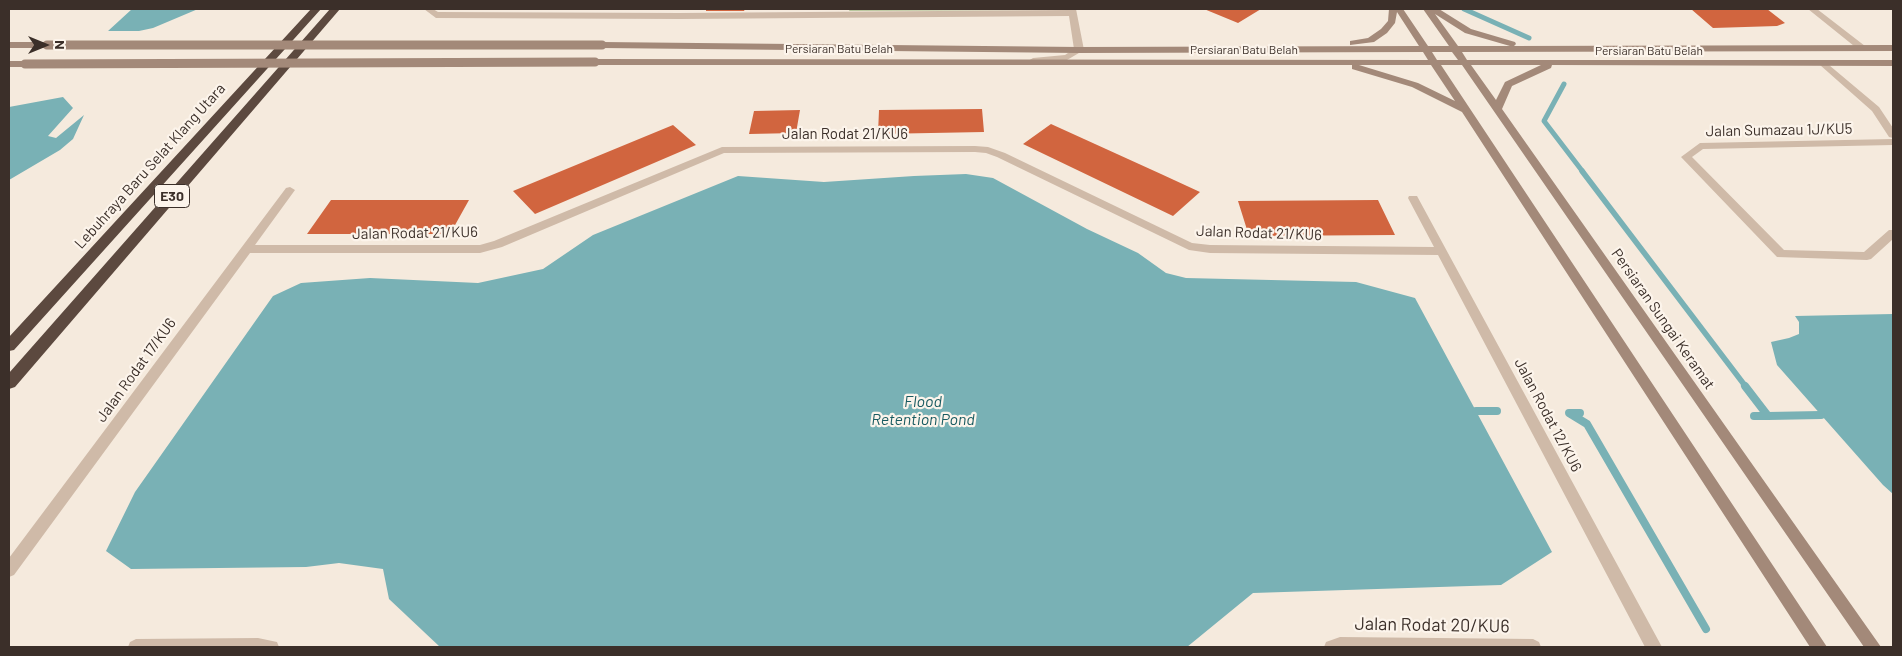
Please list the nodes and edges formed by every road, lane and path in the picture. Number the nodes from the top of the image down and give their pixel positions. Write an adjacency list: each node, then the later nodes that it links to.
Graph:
1 (316, 9): 38 (highway, Lebuhraya Baru Selat Klang Utara / E30)
2 (335, 9): 39 (highway, E30)
3 (428, 9): 10 (street)
4 (1392, 9): 16 (street)
5 (1399, 9): 17 (street)
6 (1427, 9): 18 (street, Persiaran Sungai Keramat)
7 (1433, 9): 19 (street)
8 (1812, 9): 14 (street)
9 (1073, 11): 11 (street); 20 (street)
10 (550, 12): 12 (street)
11 (813, 12): 12 (street)
12 (682, 13)
13 (9, 45): 20 (street, Persiaran Batu Belah, bridge)
14 (1862, 48): 15 (street, Persiaran Batu Belah); 19 (street, Persiaran Batu Belah)
15 (1893, 48)
16 (1326, 49): 17 (street, Persiaran Batu Belah); 20 (street, Persiaran Batu Belah)
17 (1425, 49): 18 (street, Persiaran Batu Belah); 23 (street)
18 (1455, 49): 19 (street, Persiaran Batu Belah); 24 (street, Persiaran Sungai Keramat)
19 (1546, 49)
20 (1079, 50): 21 (street)
21 (1024, 62): 22 (street, Persiaran Batu Belah); 28 (street, Persiaran Batu Belah, bridge)
22 (1338, 63): 23 (street, Persiaran Batu Belah); 30 (street)
23 (1435, 63): 24 (street, Persiaran Batu Belah); 30 (street)
24 (1465, 63): 25 (street, Persiaran Batu Belah); 29 (street, Persiaran Sungai Keramat)
25 (1557, 63): 26 (street, Persiaran Batu Belah); 29 (street)
26 (1824, 63): 27 (street, Persiaran Batu Belah); 31 (street)
27 (1893, 63)
28 (9, 64)
29 (1497, 109): 47 (street, Persiaran Sungai Keramat)
30 (1467, 111): 46 (street)
31 (1893, 135)
32 (1893, 142): 35 (street, Jalan Sumazau 1J/KU5)
33 (290, 190): 36 (street, Jalan Rodat 17/KU6)
34 (1413, 198): 37 (street, Jalan Rodat 12/KU6)
35 (1893, 233)
36 (246, 249): 37 (street, Jalan Rodat 21/KU6); 40 (street, Jalan Rodat 17/KU6)
37 (1441, 251): 45 (street, Jalan Rodat 12/KU6)
38 (9, 346)
39 (9, 383)
40 (9, 570)
41 (136, 647): 42 (street)
42 (271, 647)
43 (1332, 647): 44 (street, Jalan Rodat 20/KU6)
44 (1533, 647)
45 (1654, 647)
46 (1819, 647)
47 (1873, 647)

